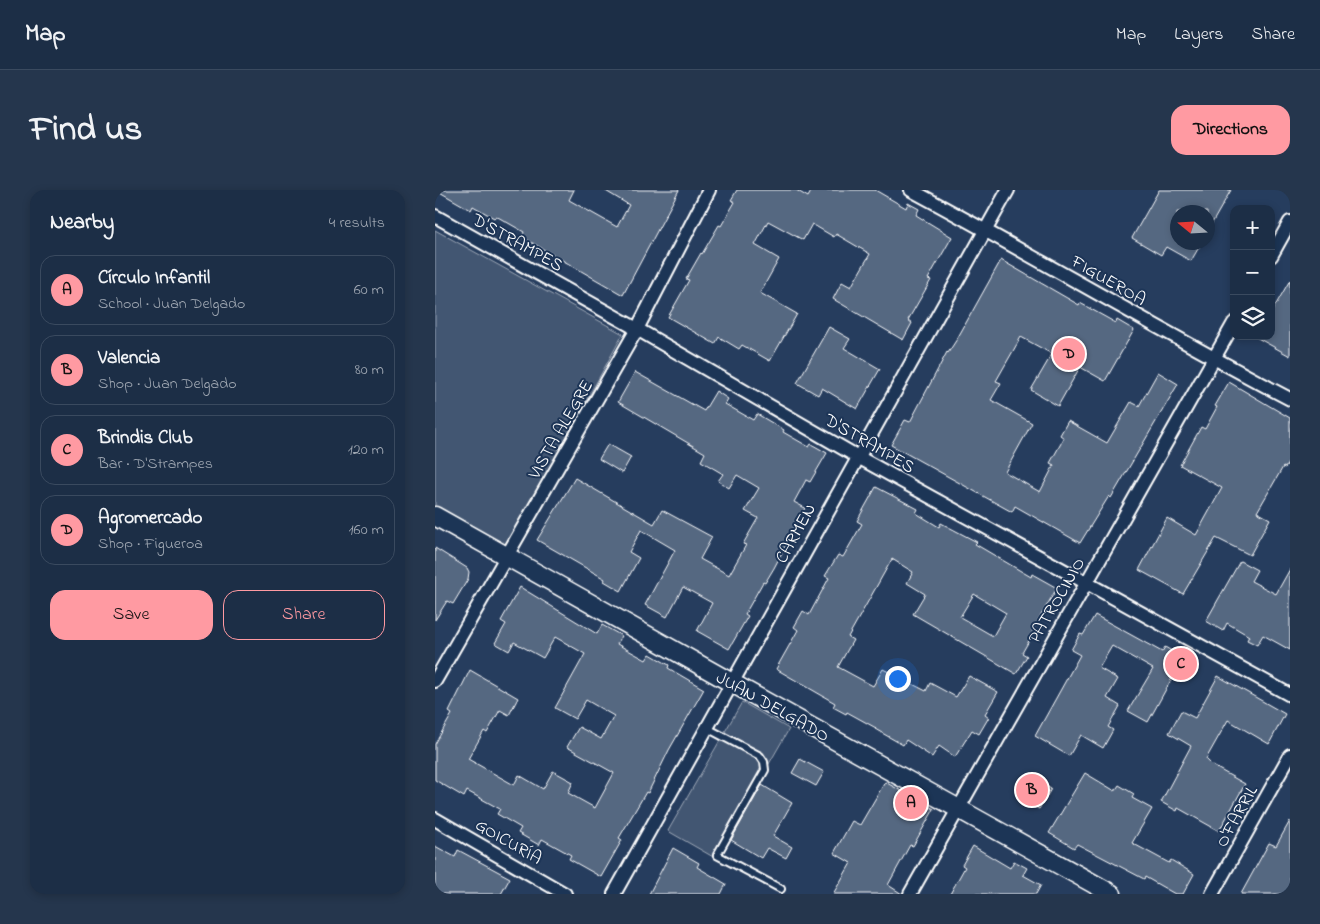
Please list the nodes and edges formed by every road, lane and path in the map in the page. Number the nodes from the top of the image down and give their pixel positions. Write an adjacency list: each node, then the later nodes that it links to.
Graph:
1 (709, 190): 8 (street, VISTA ALEGRE)
2 (911, 190): 6 (street, FIGUEROA)
3 (1008, 190): 6 (street, CARMEN)
4 (435, 216): 8 (street, D'STRAMPES)
5 (1290, 222): 7 (street)
6 (986, 230): 10 (street, FIGUEROA); 12 (street, CARMEN)
7 (1274, 250)
8 (637, 329): 12 (street, D'STRAMPES); 14 (street, VISTA ALEGRE)
9 (1230, 330): 10 (street, PATROCINIO)
10 (1214, 359): 11 (street, FIGUEROA); 15 (street, PATROCINIO)
11 (1290, 399)
12 (858, 457): 15 (street, D'STRAMPES); 17 (street, CARMEN)
13 (435, 516): 14 (street, JUAN DELGADO)
14 (506, 556): 16 (street, VISTA ALEGRE); 17 (street, JUAN DELGADO)
15 (1086, 583): 18 (street, D'STRAMPES); 21 (street, PATROCINIO)
16 (435, 681)
17 (732, 683): 19 (street, CARMEN); 21 (street, JUAN DELGADO)
18 (1290, 696)
19 (707, 728): 23 (lane); 25 (street, CARMEN)
20 (1290, 755): 28 (street, O'FARRIL)
21 (958, 808): 26 (street, PATROCINIO); 27 (street, JUAN DELGADO)
22 (435, 819): 24 (street, GOICURÍA)
23 (781, 889)
24 (565, 894)
25 (613, 894)
26 (910, 894)
27 (1112, 894)
28 (1212, 894)

